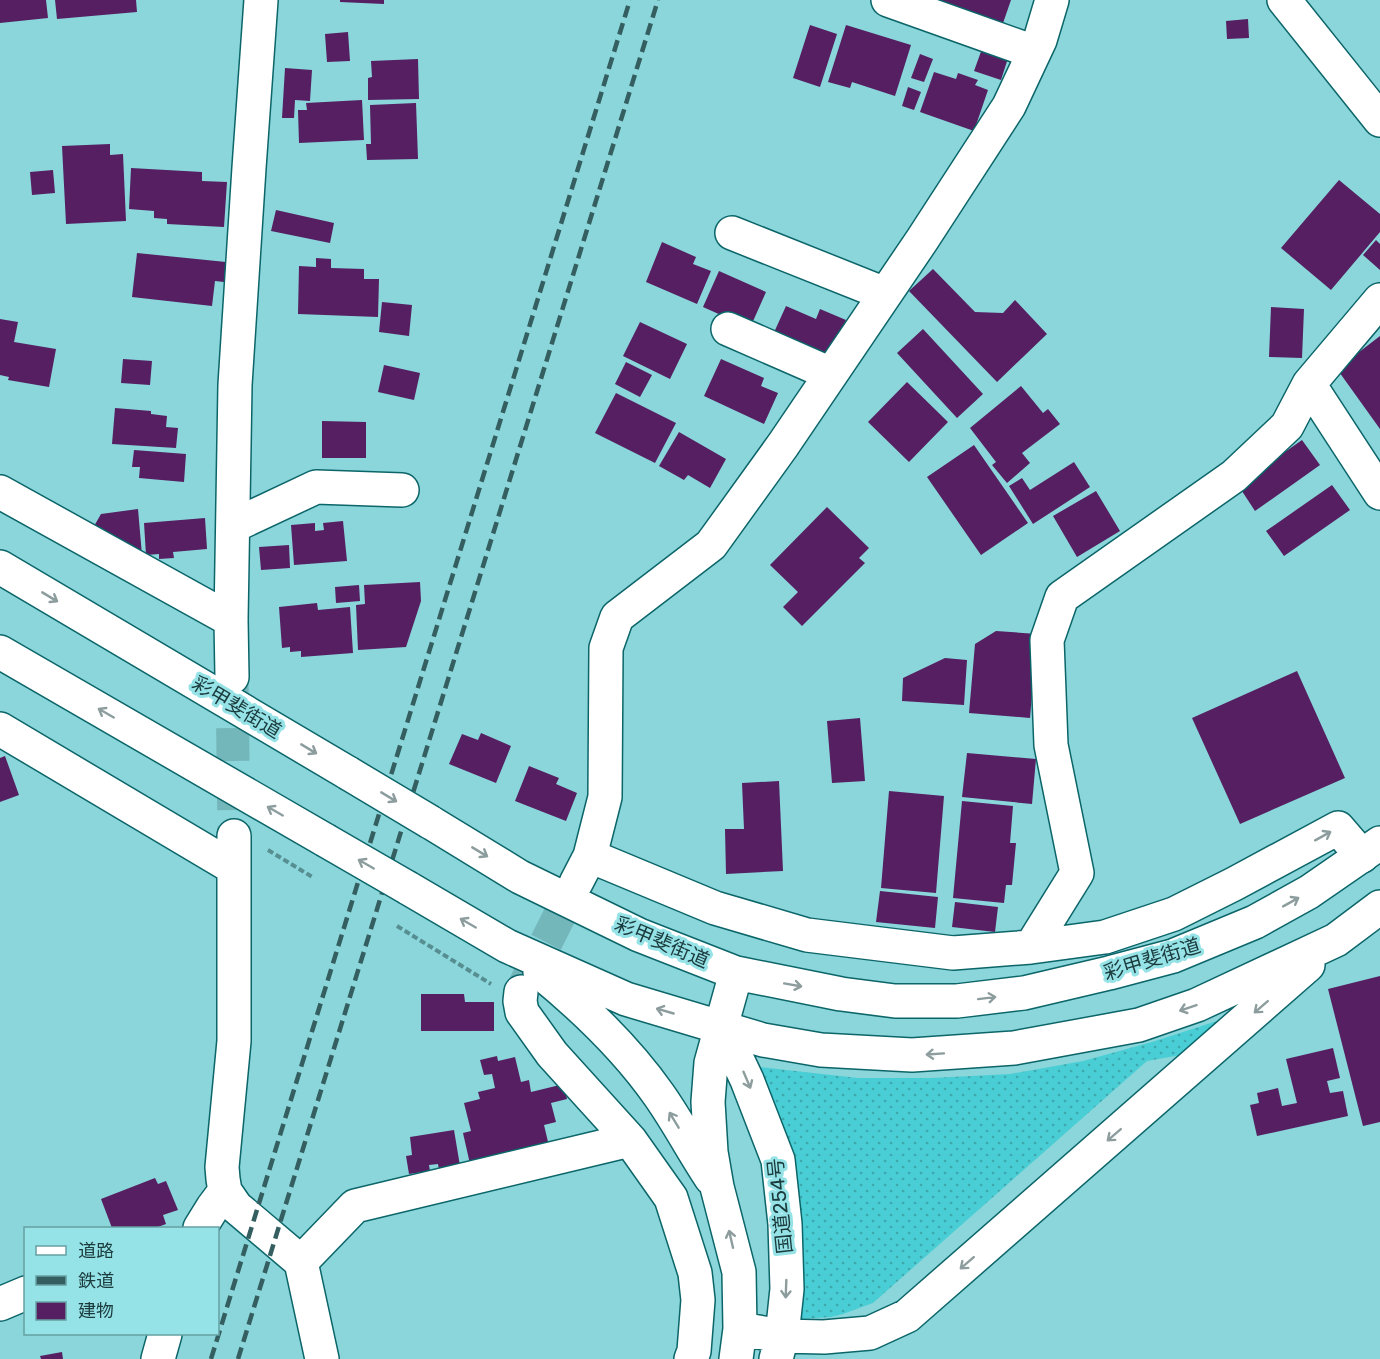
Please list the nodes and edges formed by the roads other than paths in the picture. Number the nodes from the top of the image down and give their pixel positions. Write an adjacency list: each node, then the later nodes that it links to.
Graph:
1 (261, 0): 16 (main road)
2 (888, 0): 5 (main road)
3 (1052, 0): 5 (main road)
4 (1284, 0): 6 (main road)
5 (1034, 52): 8 (main road)
6 (1380, 120)
7 (732, 233): 8 (main road)
8 (885, 294): 11 (main road)
9 (1380, 300): 12 (main road)
10 (728, 329): 11 (main road)
11 (831, 374): 30 (main road)
12 (1309, 384): 15 (main road); 30 (main road)
13 (402, 490): 16 (main road)
14 (0, 492): 18 (main road)
15 (1380, 493)
16 (233, 526): 18 (main road)
17 (0, 567): 31 (main road, 彩甲斐街道, one-way to 31, bridge)
18 (231, 620): 20 (main road)
19 (0, 652): 29 (main road, one-way to 19, bridge)
20 (232, 677)
21 (4, 735): 24 (main road)
22 (234, 836): 24 (main road)
23 (1371, 850): 25 (main road, one-way to 23); 27 (main road, 彩甲斐街道, one-way to 23)
24 (234, 868): 36 (main road)
25 (1234, 884): 27 (main road); 30 (main road)
26 (1380, 907): 28 (main road)
27 (1255, 922): 31 (main road, 彩甲斐街道, one-way to 27)
28 (1336, 940): 33 (main road, one-way to 33); 43 (main road, one-way to 43)
29 (507, 946): 33 (main road, one-way to 29); 35 (main road, one-way to 29)
30 (1031, 947)
31 (736, 973): 33 (main road)
32 (520, 997): 34 (main road)
33 (722, 1027): 35 (main road); 43 (main road, 国道254号, one-way to 43)
34 (630, 1140): 38 (main road); 46 (main road)
35 (717, 1187): 42 (main road, one-way to 35)
36 (225, 1191): 37 (main road); 38 (main road)
37 (201, 1227)
38 (301, 1262): 45 (main road)
39 (24, 1294): 40 (main road)
40 (0, 1305)
41 (165, 1335): 44 (main road)
42 (738, 1344): 43 (main road)
43 (779, 1348)
44 (158, 1359)
45 (322, 1359)
46 (692, 1359)

